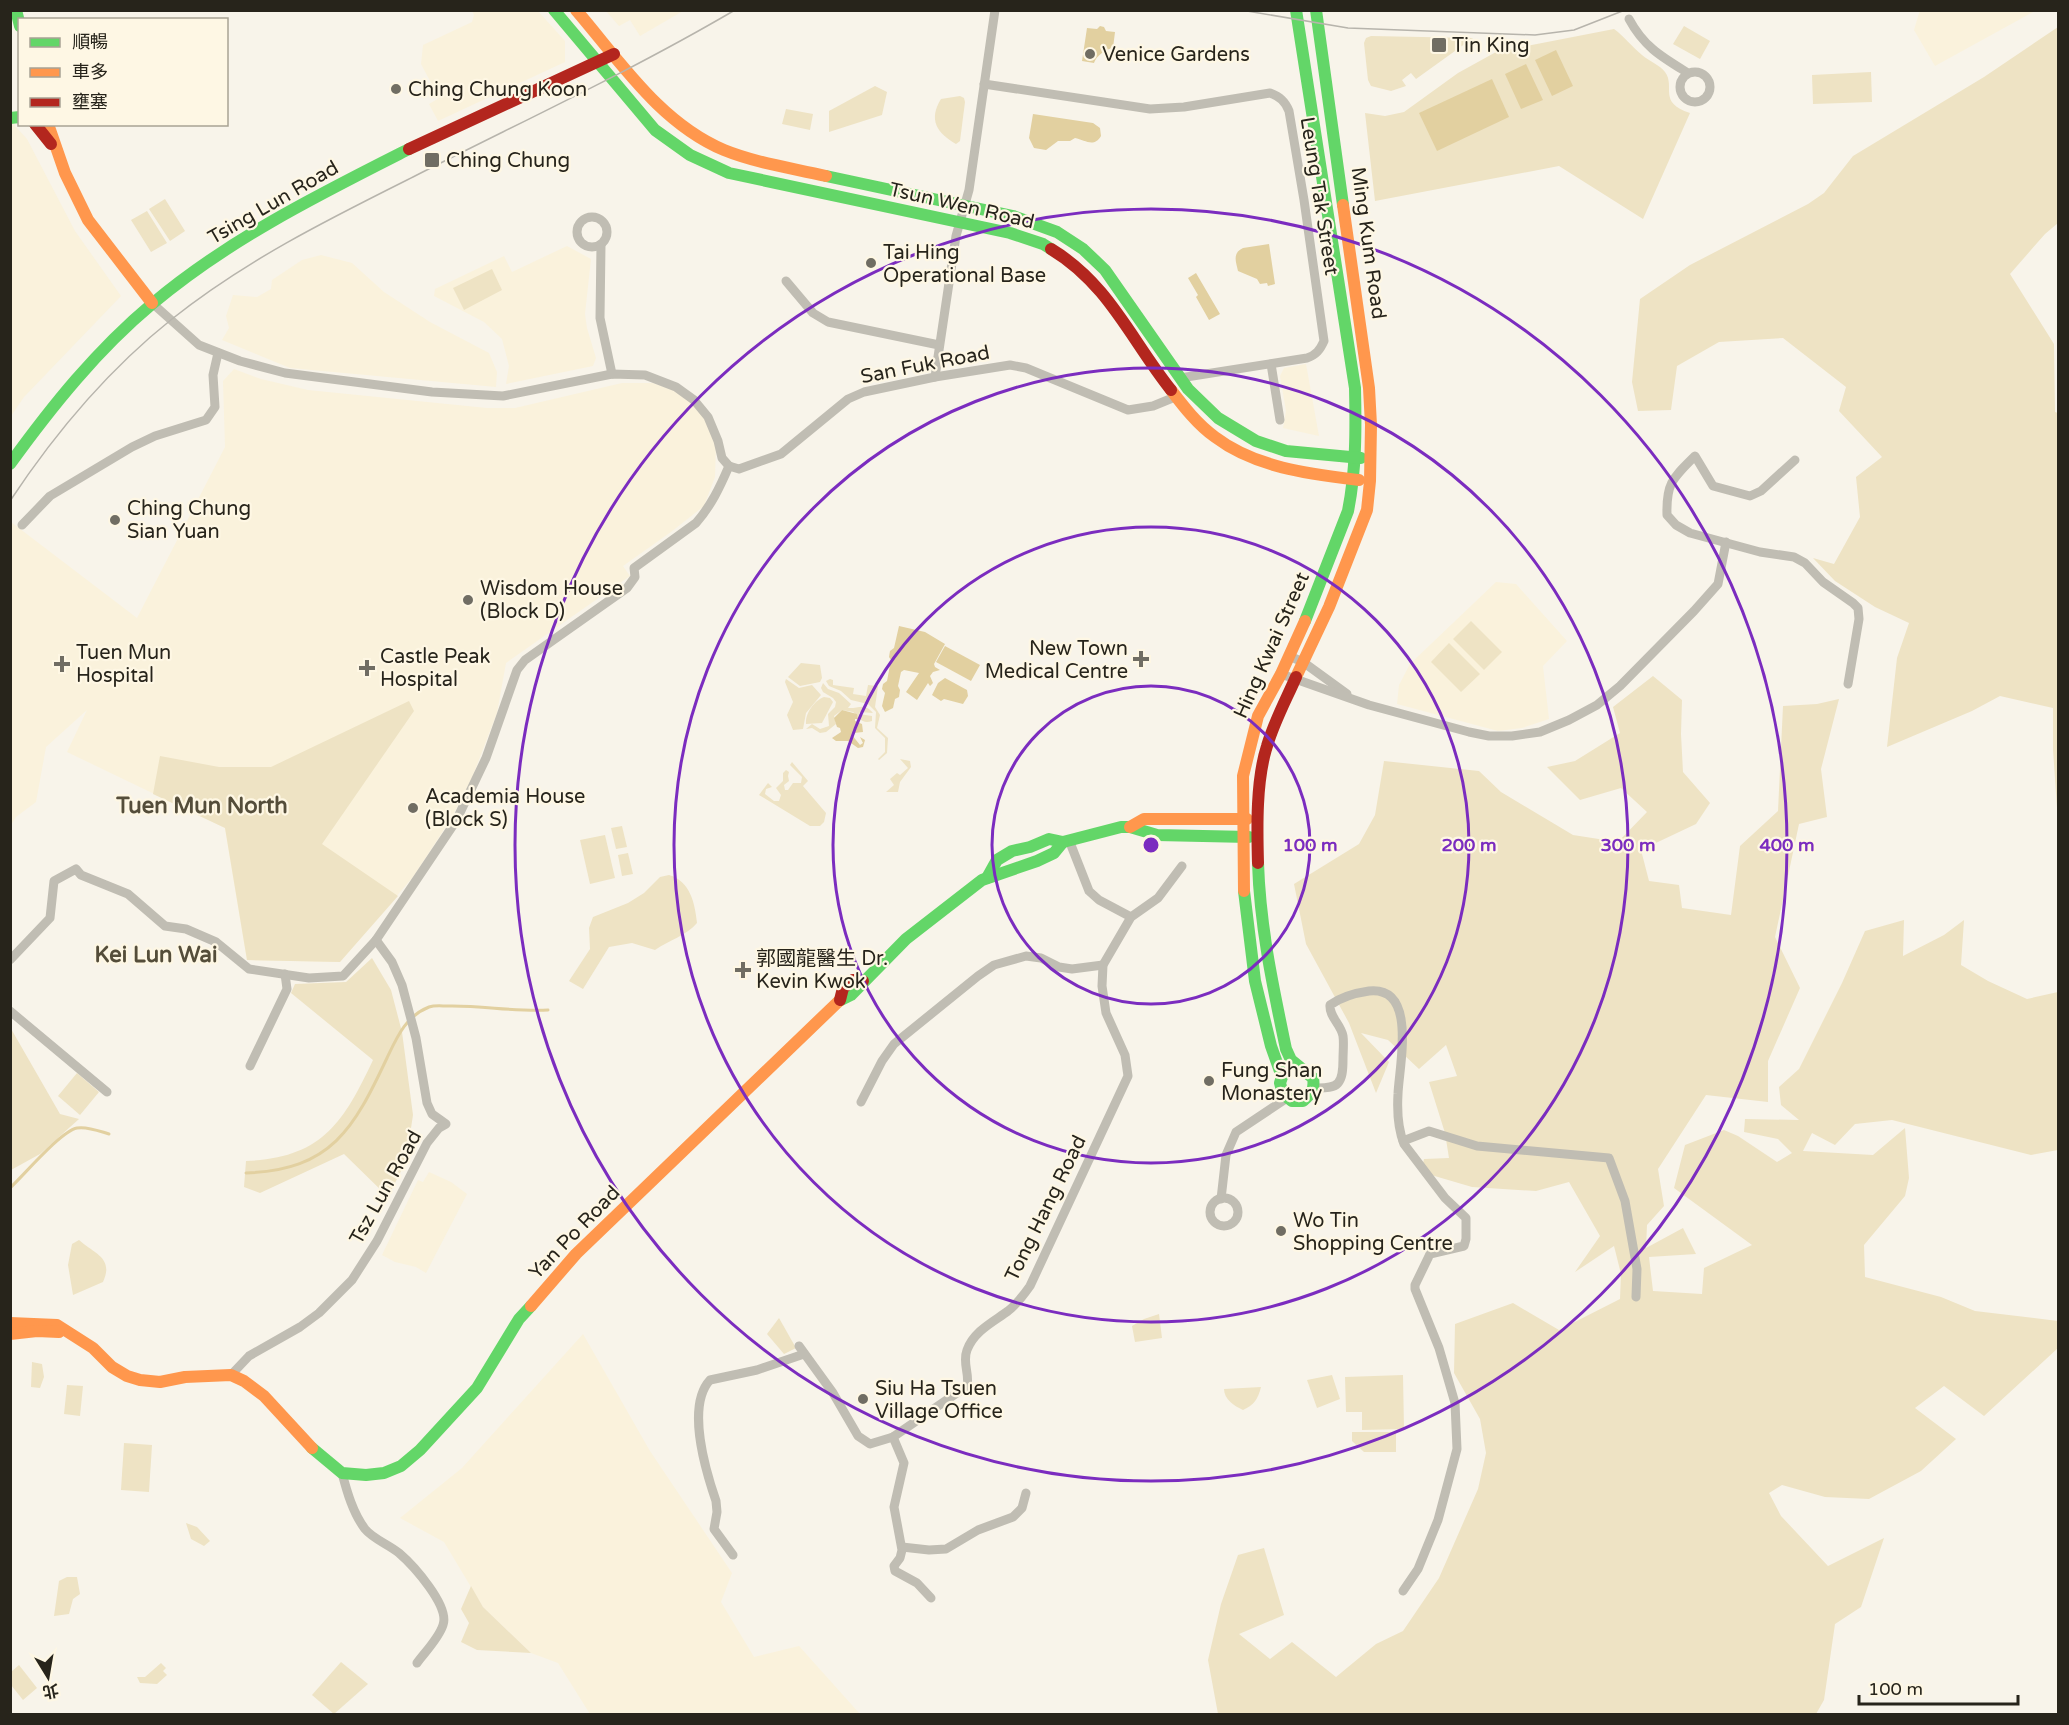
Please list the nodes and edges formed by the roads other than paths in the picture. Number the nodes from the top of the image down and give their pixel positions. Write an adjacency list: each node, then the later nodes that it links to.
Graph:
1 (554, 10): 8 (street, Tsun Wen Road)
2 (576, 10): 7 (street, Tsun Wen Road)
3 (995, 10): 10 (street)
4 (1296, 10): 28 (street, Ming Kum Road)
5 (1316, 10): 27 (street, Ming Kum Road)
6 (1629, 19): 9 (street)
7 (614, 54): 8 (street, Tsing Lun Road); 14 (street, Tsun Wen Road)
8 (597, 61): 15 (street, Tsun Wen Road); 18 (street, Tsing Lun Road)
9 (1688, 73)
10 (984, 84): 14 (street); 21 (street, Leung Tak Street)
11 (36, 126): 13 (street)
12 (49, 126): 13 (street)
13 (60, 158): 18 (street)
14 (964, 206): 15 (street); 24 (street, Tsun Wen Road)
15 (960, 223): 19 (street); 25 (street, Tsun Wen Road)
16 (601, 244): 22 (street)
17 (786, 281): 19 (street)
18 (152, 303): 20 (street); 30 (street, Tsing Lun Road)
19 (939, 345): 23 (street)
20 (218, 353): 22 (street); 34 (street)
21 (1271, 364): 24 (street, Leung Tak Street); 26 (street)
22 (612, 374): 31 (street)
23 (935, 377): 25 (street, San Fuk Road); 31 (street, San Fuk Road)
24 (1180, 378): 28 (street, Tsun Wen Road)
25 (1175, 397): 32 (street, Tsun Wen Road)
26 (1280, 420)
27 (1371, 457): 28 (street, Tsun Wen Road); 33 (street, Ming Kum Road)
28 (1354, 458): 32 (street, Ming Kum Road)
29 (1795, 460): 35 (street)
30 (10, 464)
31 (729, 466): 50 (street)
32 (1352, 479): 33 (street, Tsun Wen Road); 36 (street, Hing Kwai Street)
33 (1370, 481): 37 (street, Hing Kwai Street)
34 (22, 525)
35 (1726, 542): 40 (street); 41 (street)
36 (1289, 656): 37 (street); 38 (street, Hing Kwai Street)
37 (1303, 662): 39 (street, Hing Kwai Street); 41 (street)
38 (1281, 674): 39 (street); 42 (street, Hing Kwai Street)
39 (1295, 679): 41 (street); 43 (street, Hing Kwai Street)
40 (1848, 684)
41 (1354, 699)
42 (1242, 819): 43 (street, Yan Po Road); 44 (street, Yan Po Road); 45 (street, Hing Kwai Street)
43 (1257, 819): 46 (street, Hing Kwai Street)
44 (1130, 826): 45 (street); 47 (street, Yan Po Road)
45 (1241, 837): 46 (street); 57 (street, Hing Kwai Street)
46 (1257, 837): 56 (street, Hing Kwai Street)
47 (1066, 841): 49 (street); 70 (street, Yan Po Road)
48 (1182, 866): 49 (street)
49 (1131, 917): 52 (street)
50 (376, 940): 53 (street); 68 (street, Tsz Lun Road)
51 (10, 960): 53 (street)
52 (1103, 965): 61 (street); 69 (street, Tong Hang Road)
53 (285, 974): 55 (street)
54 (10, 1011): 59 (street)
55 (250, 1066)
56 (1306, 1070): 57 (street); 58 (street, Hing Kwai Street)
57 (1282, 1077): 60 (street, Hing Kwai Street)
58 (1314, 1088): 60 (street); 62 (street)
59 (107, 1092)
60 (1287, 1098): 63 (street)
61 (861, 1102)
62 (1403, 1141): 64 (street); 74 (street)
63 (1221, 1198)
64 (1636, 1297)
65 (10, 1323): 67 (street)
66 (10, 1334): 67 (street)
67 (75, 1336): 68 (street)
68 (231, 1375): 70 (street)
69 (893, 1437): 72 (street); 73 (street, Tong Hang Road)
70 (342, 1473): 76 (street)
71 (1026, 1493): 72 (street)
72 (902, 1547): 75 (street)
73 (733, 1555)
74 (1403, 1591)
75 (931, 1598)
76 (417, 1664)

